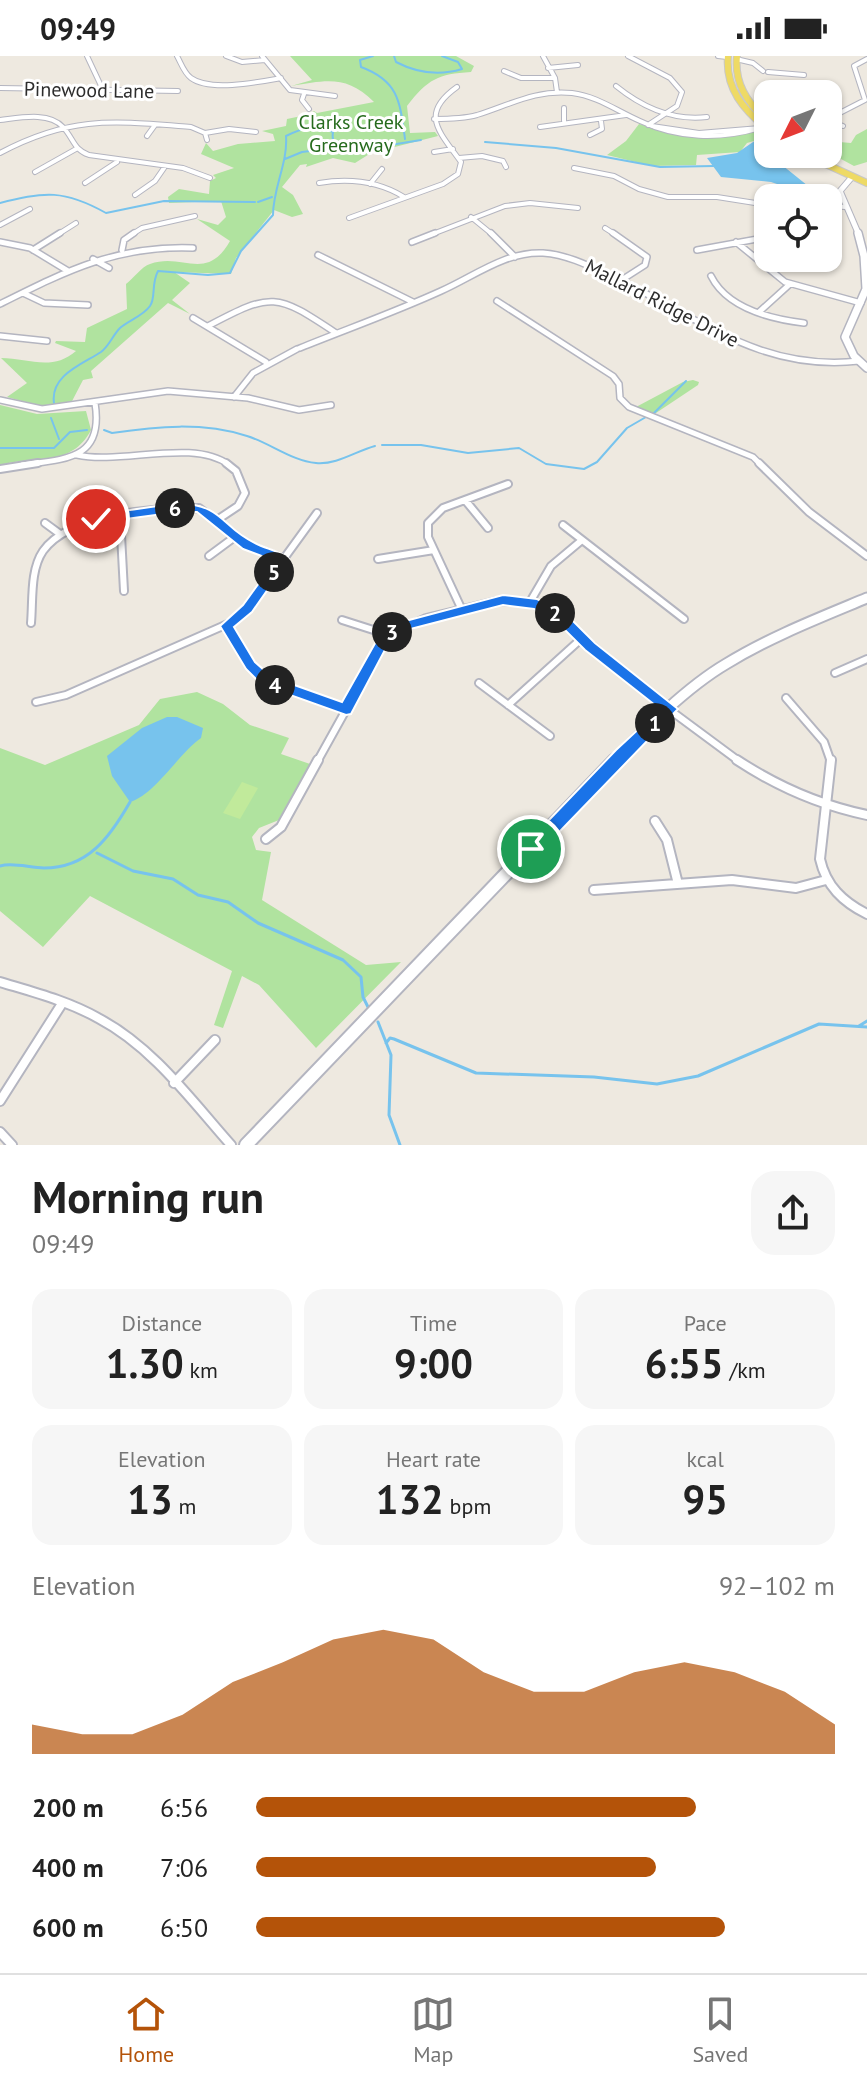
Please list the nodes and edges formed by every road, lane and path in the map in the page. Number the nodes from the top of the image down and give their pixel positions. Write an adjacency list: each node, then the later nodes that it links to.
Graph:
1 (87, 56): 24 (street)
2 (177, 56): 17 (street)
3 (226, 56): 9 (street)
4 (543, 56): 14 (street)
5 (628, 56): 33 (street)
6 (718, 56): 8 (street)
7 (850, 56): 12 (street)
8 (727, 57): 36 (main road)
9 (264, 58): 17 (street)
10 (736, 58): 16 (street); 32 (main road)
11 (867, 59): 12 (street)
12 (860, 61): 19 (street)
13 (578, 65): 14 (street)
14 (548, 68): 18 (street)
15 (504, 71): 18 (street)
16 (804, 74)
17 (281, 78): 27 (street)
18 (555, 78): 26 (street)
19 (859, 78): 20 (street); 29 (street)
20 (867, 78)
21 (616, 86): 33 (street)
22 (457, 87): 38 (street)
23 (0, 88): 24 (street, Pinewood Lane)
24 (103, 90): 25 (street, Pinewood Lane)
25 (178, 91)
26 (557, 92): 35 (street); 38 (street)
27 (304, 94): 28 (street); 31 (street)
28 (335, 96)
29 (864, 105): 34 (street)
30 (564, 108): 40 (street)
31 (309, 109)
32 (754, 109)
33 (668, 113): 37 (street); 44 (street)
34 (842, 114)
35 (627, 115): 41 (street); 44 (street)
36 (754, 116)
37 (707, 117)
38 (434, 119): 53 (street)
39 (0, 120): 42 (street)
40 (564, 121): 41 (street); 45 (street)
41 (601, 121): 49 (street)
42 (62, 125): 43 (street); 52 (street); 55 (street)
43 (155, 125): 48 (street); 50 (street)
44 (650, 126): 46 (street)
45 (540, 127)
46 (754, 129)
47 (256, 132): 48 (street)
48 (205, 133): 51 (street)
49 (590, 135)
50 (147, 136)
51 (207, 140)
52 (76, 149): 57 (street); 64 (street)
53 (453, 149): 54 (street); 56 (street)
54 (434, 152)
55 (0, 153)
56 (459, 158): 58 (street); 72 (street)
57 (117, 162): 59 (street); 68 (street)
58 (506, 167)
59 (164, 168): 66 (street); 71 (street)
60 (574, 168): 73 (street)
61 (837, 168): 65 (main road)
62 (841, 168): 65 (main road)
63 (382, 169): 70 (street)
64 (35, 172)
65 (855, 176): 67 (main road); 75 (main road)
66 (210, 178)
67 (867, 180)
68 (85, 183)
69 (319, 183): 70 (street)
70 (370, 184): 72 (street)
71 (135, 195)
72 (405, 197): 80 (street)
73 (754, 203)
74 (842, 207): 75 (street)
75 (846, 207): 103 (main road)
76 (578, 208): 79 (street)
77 (30, 209): 82 (street)
78 (195, 216): 90 (street)
79 (471, 217): 86 (street); 93 (street)
80 (349, 218)
81 (76, 223): 89 (street)
82 (0, 225)
83 (605, 228): 98 (street)
84 (754, 239): 87 (street)
85 (0, 242): 89 (street)
86 (412, 242)
87 (736, 242): 91 (street); 99 (street)
88 (193, 248): 90 (street)
89 (33, 250): 96 (street)
90 (122, 250): 94 (street)
91 (697, 250)
92 (318, 255): 102 (street)
93 (515, 257): 98 (street, Mallard Ridge Drive); 102 (street, Mallard Ridge Drive)
94 (93, 259): 95 (street); 96 (street)
95 (109, 268)
96 (68, 271): 100 (street)
97 (711, 276): 106 (street)
98 (620, 281): 113 (street, Mallard Ridge Drive)
99 (790, 284): 103 (street); 106 (street)
100 (23, 293): 104 (street); 105 (street)
101 (497, 301): 135 (street)
102 (413, 302): 110 (street, Mallard Ridge Drive)
103 (861, 303): 113 (main road)
104 (0, 304)
105 (88, 305)
106 (759, 312): 108 (street)
107 (193, 318): 109 (street)
108 (804, 323)
109 (208, 326): 110 (street); 114 (street)
110 (336, 333): 114 (street, Mallard Ridge Drive)
111 (0, 336): 112 (street)
112 (47, 341)
113 (859, 361): 115 (main road)
114 (266, 362): 116 (street)
115 (867, 368)
116 (234, 397): 118 (street); 119 (street)
117 (0, 400): 118 (street)
118 (95, 403): 120 (street)
119 (331, 405)
120 (77, 455): 121 (street); 126 (street)
121 (0, 469)
122 (508, 484): 123 (street)
123 (465, 500): 129 (street); 133 (street)
124 (317, 513): 136 (street)
125 (120, 516): 126 (street); 130 (street); 138 (street)
126 (217, 520): 131 (street)
127 (45, 523): 130 (street)
128 (563, 525): 132 (street)
129 (488, 528)
130 (60, 534): 144 (street)
131 (236, 536): 134 (street); 136 (street)
132 (582, 540): 140 (street); 142 (street)
133 (434, 550): 137 (street); 141 (street)
134 (209, 556)
135 (867, 556)
136 (283, 559): 145 (street)
137 (378, 559)
138 (124, 591)
139 (867, 598): 154 (main road)
140 (530, 602): 141 (street); 147 (street)
141 (462, 610): 146 (street)
142 (684, 619)
143 (342, 620): 146 (street)
144 (31, 623)
145 (227, 626): 152 (street); 155 (street)
146 (389, 635): 155 (street)
147 (581, 639): 153 (street); 154 (street)
148 (867, 659): 149 (street)
149 (835, 673)
150 (479, 683): 153 (street)
151 (786, 698): 157 (street)
152 (36, 702)
153 (508, 705): 156 (street)
154 (670, 709): 157 (street); 173 (main road)
155 (346, 710): 160 (street)
156 (550, 736)
157 (825, 806): 158 (street); 161 (street)
158 (867, 815)
159 (655, 821): 162 (street)
160 (266, 839)
161 (826, 880): 162 (street); 164 (street)
162 (678, 884): 163 (street)
163 (594, 890)
164 (867, 914)
165 (0, 982): 166 (street)
166 (63, 1002): 168 (street); 169 (street)
167 (215, 1040): 168 (street)
168 (174, 1083): 172 (street)
169 (0, 1101)
170 (0, 1132): 171 (street)
171 (12, 1145)
172 (231, 1145)
173 (246, 1145)

